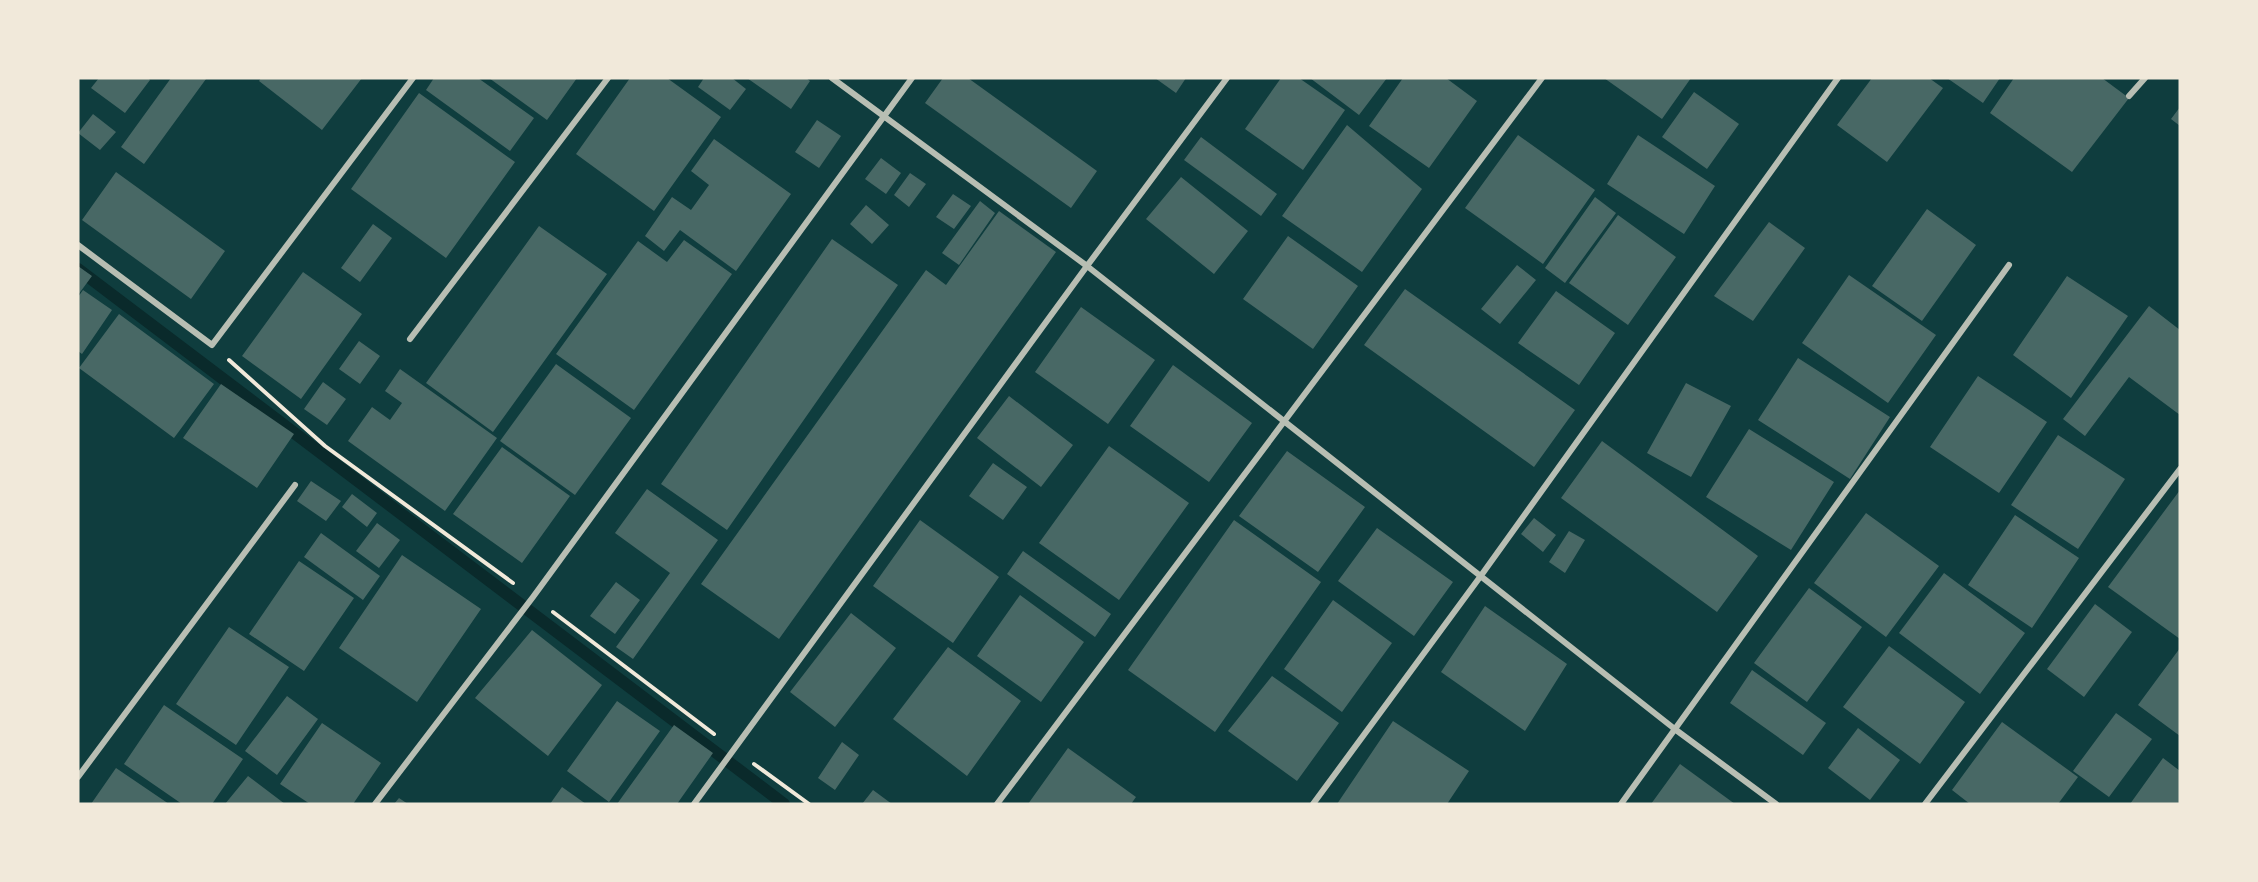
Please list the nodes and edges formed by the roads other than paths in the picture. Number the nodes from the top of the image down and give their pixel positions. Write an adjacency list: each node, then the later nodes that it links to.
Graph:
1 (413, 78): 11 (street)
2 (608, 78): 14 (street)
3 (832, 78): 10 (street)
4 (912, 78): 10 (street)
5 (1227, 78): 13 (street)
6 (1542, 78): 15 (street)
7 (1838, 78): 18 (street)
8 (2145, 78): 9 (street)
9 (2130, 96)
10 (883, 117): 13 (street); 21 (street)
11 (78, 244)
12 (2009, 265): 19 (street)
13 (1087, 266): 15 (street); 22 (street)
14 (410, 339)
15 (1284, 423): 18 (street); 23 (street)
16 (2180, 469): 27 (street)
17 (295, 485): 20 (street)
18 (1480, 577): 19 (street); 24 (street)
19 (1676, 730): 25 (street); 26 (street)
20 (78, 777)
21 (375, 804)
22 (693, 804)
23 (997, 804)
24 (1313, 804)
25 (1621, 804)
26 (1776, 804)
27 (1926, 804)

